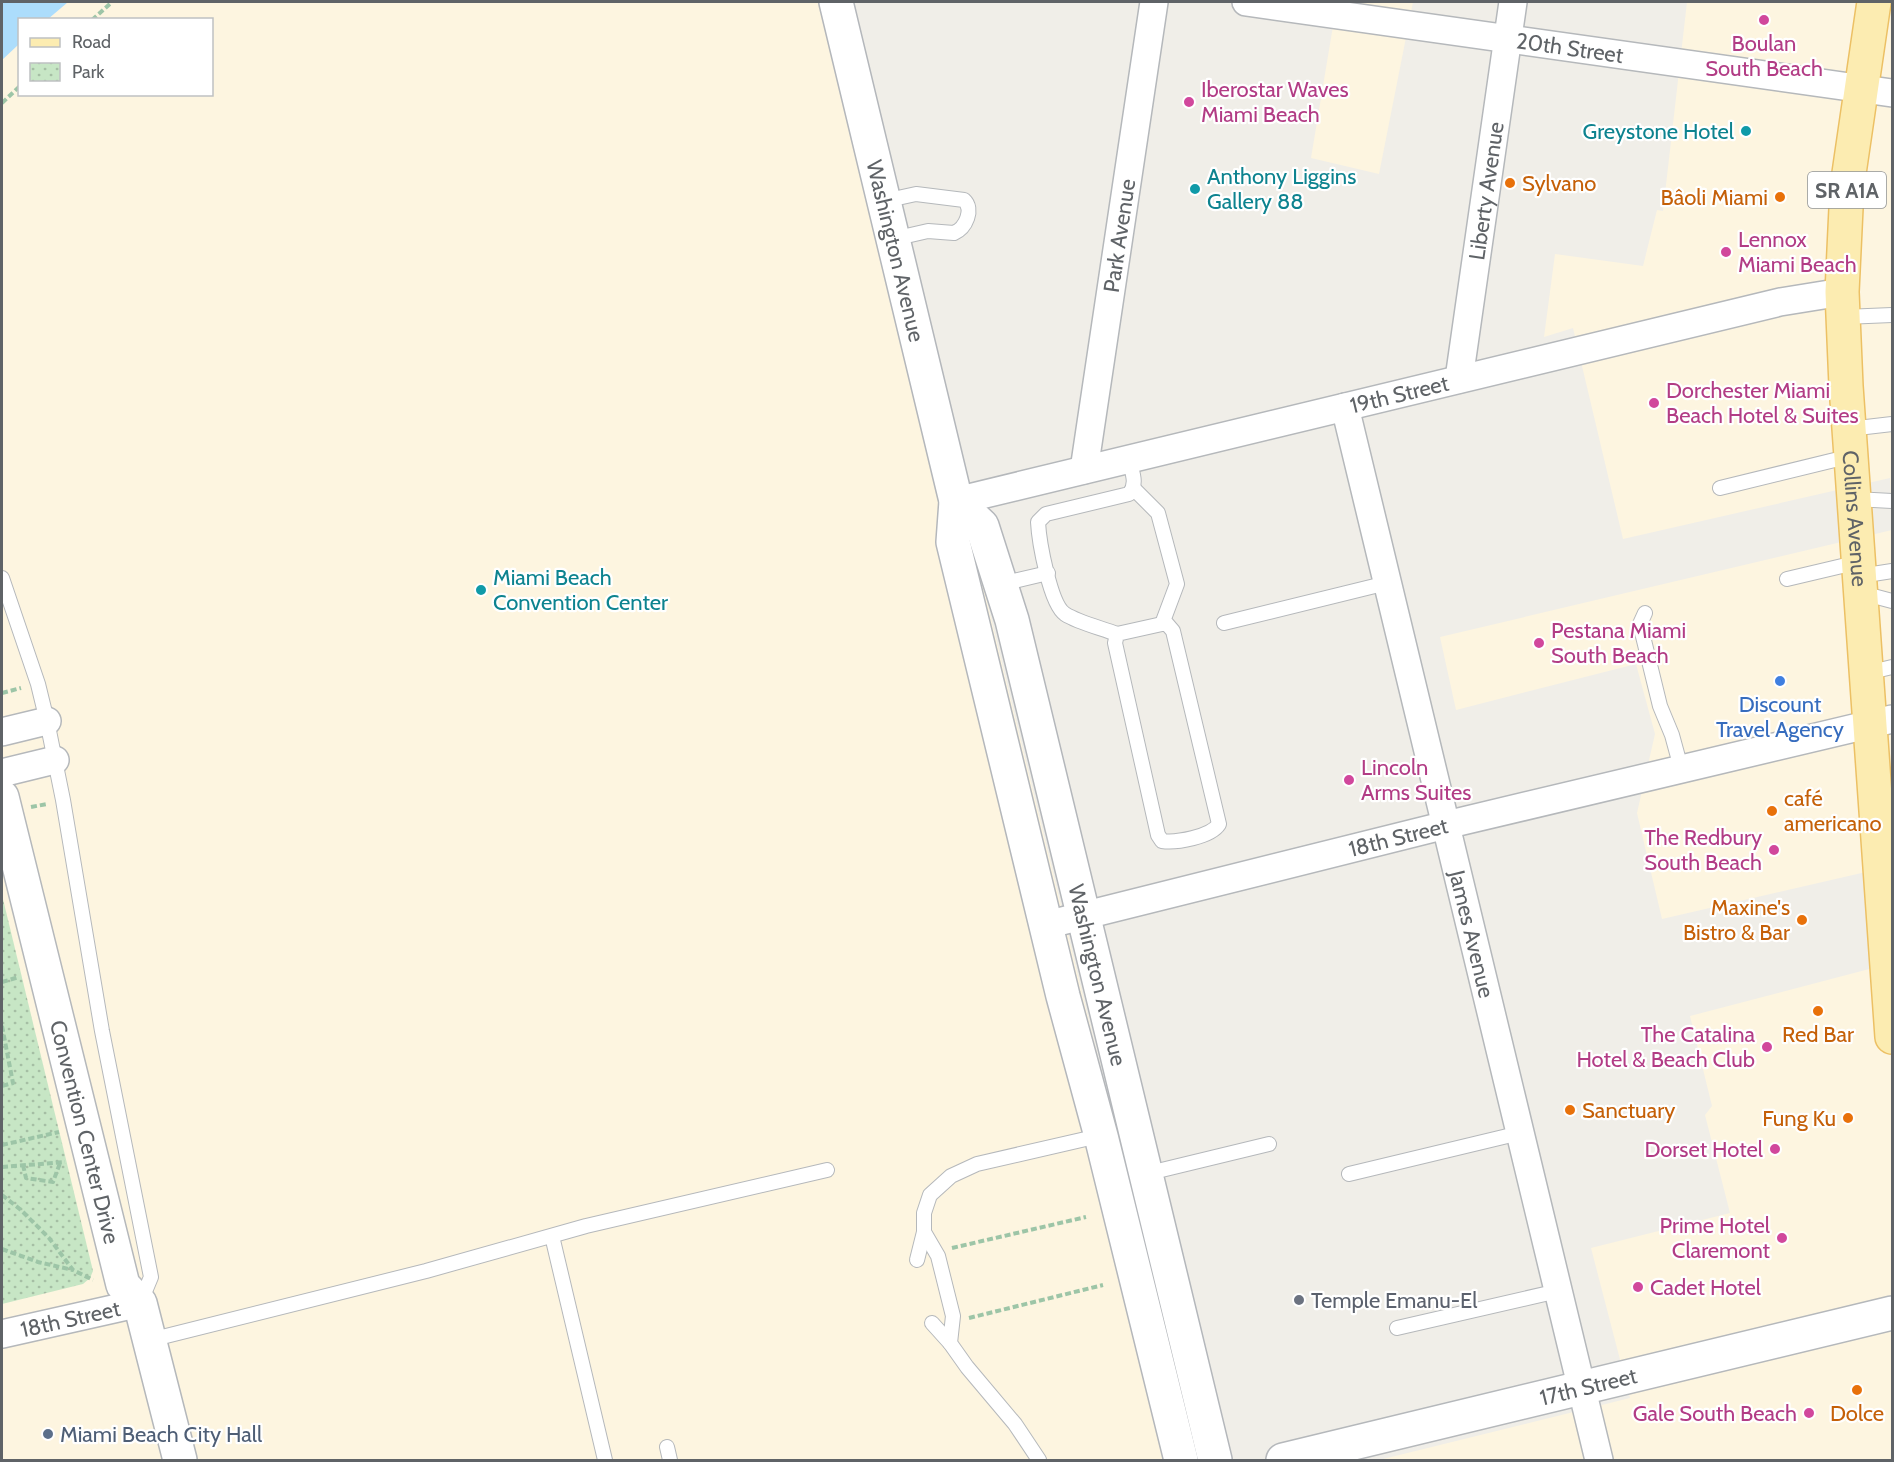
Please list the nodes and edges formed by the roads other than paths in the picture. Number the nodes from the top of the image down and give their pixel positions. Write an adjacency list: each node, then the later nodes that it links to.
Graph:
1 (836, 2): 8 (main road, Washington Avenue)
2 (1154, 2): 17 (street, Park Avenue)
3 (1246, 2): 6 (street, 20th Street)
4 (1513, 2): 6 (street, Liberty Avenue)
5 (1874, 2): 7 (main road, Collins Avenue / SR A1A)
6 (1508, 39): 7 (street, 20th Street); 12 (street, Liberty Avenue)
7 (1877, 90): 10 (main road, Collins Avenue / SR A1A)
8 (884, 201): 9 (main road, Washington Avenue); 9 (lane)
9 (893, 239): 21 (main road, Washington Avenue)
10 (1842, 305): 11 (lane); 12 (street, 19th Street); 15 (main road, Collins Avenue / SR A1A)
11 (1893, 315)
12 (1459, 379): 13 (street, 19th Street)
13 (1345, 407): 16 (street, 19th Street); 28 (street, James Avenue)
14 (1893, 424): 15 (lane)
15 (1850, 443): 18 (lane); 20 (main road, Collins Avenue / SR A1A)
16 (1129, 459): 17 (street, 19th Street); 19 (lane)
17 (1084, 471): 21 (street, 19th Street)
18 (1720, 488)
19 (1134, 489): 24 (lane); 33 (lane)
20 (1854, 499): 22 (lane); 25 (main road, Collins Avenue / SR A1A)
21 (957, 501): 29 (main road, Washington Avenue); 46 (main road, Washington Avenue)
22 (1893, 501)
23 (1893, 571): 25 (lane)
24 (1048, 573): 29 (lane); 34 (lane)
25 (1860, 577): 27 (lane); 30 (lane); 35 (main road, Collins Avenue / SR A1A)
26 (2, 578): 36 (lane)
27 (1787, 579)
28 (1387, 583): 32 (lane); 43 (street, James Avenue)
29 (1001, 585): 45 (main road, Washington Avenue)
30 (1893, 601)
31 (1645, 613): 40 (lane)
32 (1224, 623)
33 (1162, 624): 34 (lane); 34 (lane)
34 (1117, 634)
35 (1880, 670): 37 (main road, Collins Avenue / SR A1A)
36 (47, 721): 38 (street); 39 (lane)
37 (1882, 722): 40 (street, 18th Street); 44 (main road, Collins Avenue / SR A1A)
38 (2, 732)
39 (55, 760): 41 (street); 59 (lane)
40 (1681, 768): 43 (street, 18th Street)
41 (2, 773)
42 (11, 803): 59 (main road, Convention Center Drive)
43 (1446, 825): 45 (street, 18th Street); 50 (street, James Avenue)
44 (1886, 844): 47 (main road, Collins Avenue / SR A1A)
45 (1082, 915): 46 (street, 18th Street); 49 (main road, Washington Avenue)
46 (1046, 925): 49 (main road, Washington Avenue)
47 (1890, 973): 48 (main road, Collins Avenue / SR A1A)
48 (1892, 1027)
49 (1117, 1132): 53 (main road, Washington Avenue); 55 (lane); 70 (main road, Washington Avenue)
50 (1520, 1133): 54 (lane); 58 (street, James Avenue)
51 (1269, 1144): 53 (lane)
52 (827, 1170): 56 (lane)
53 (1145, 1174): 71 (main road, Washington Avenue)
54 (1349, 1174)
55 (924, 1232): 57 (lane); 65 (lane)
56 (552, 1236): 64 (lane); 68 (lane)
57 (917, 1260)
58 (1558, 1291): 62 (lane); 66 (street, James Avenue)
59 (140, 1303): 63 (street, 18th Street); 64 (main road, Convention Center Drive)
60 (1893, 1313): 66 (main road, 17th Street)
61 (932, 1323): 65 (lane)
62 (1397, 1328)
63 (2, 1334)
64 (150, 1340): 67 (main road, Convention Center Drive)
65 (950, 1343): 69 (lane)
66 (1582, 1388): 72 (main road, 17th Street); 73 (street, James Avenue)
67 (180, 1461)
68 (605, 1461)
69 (1039, 1461)
70 (1181, 1461)
71 (1215, 1461)
72 (1282, 1461)
73 (1599, 1461)

